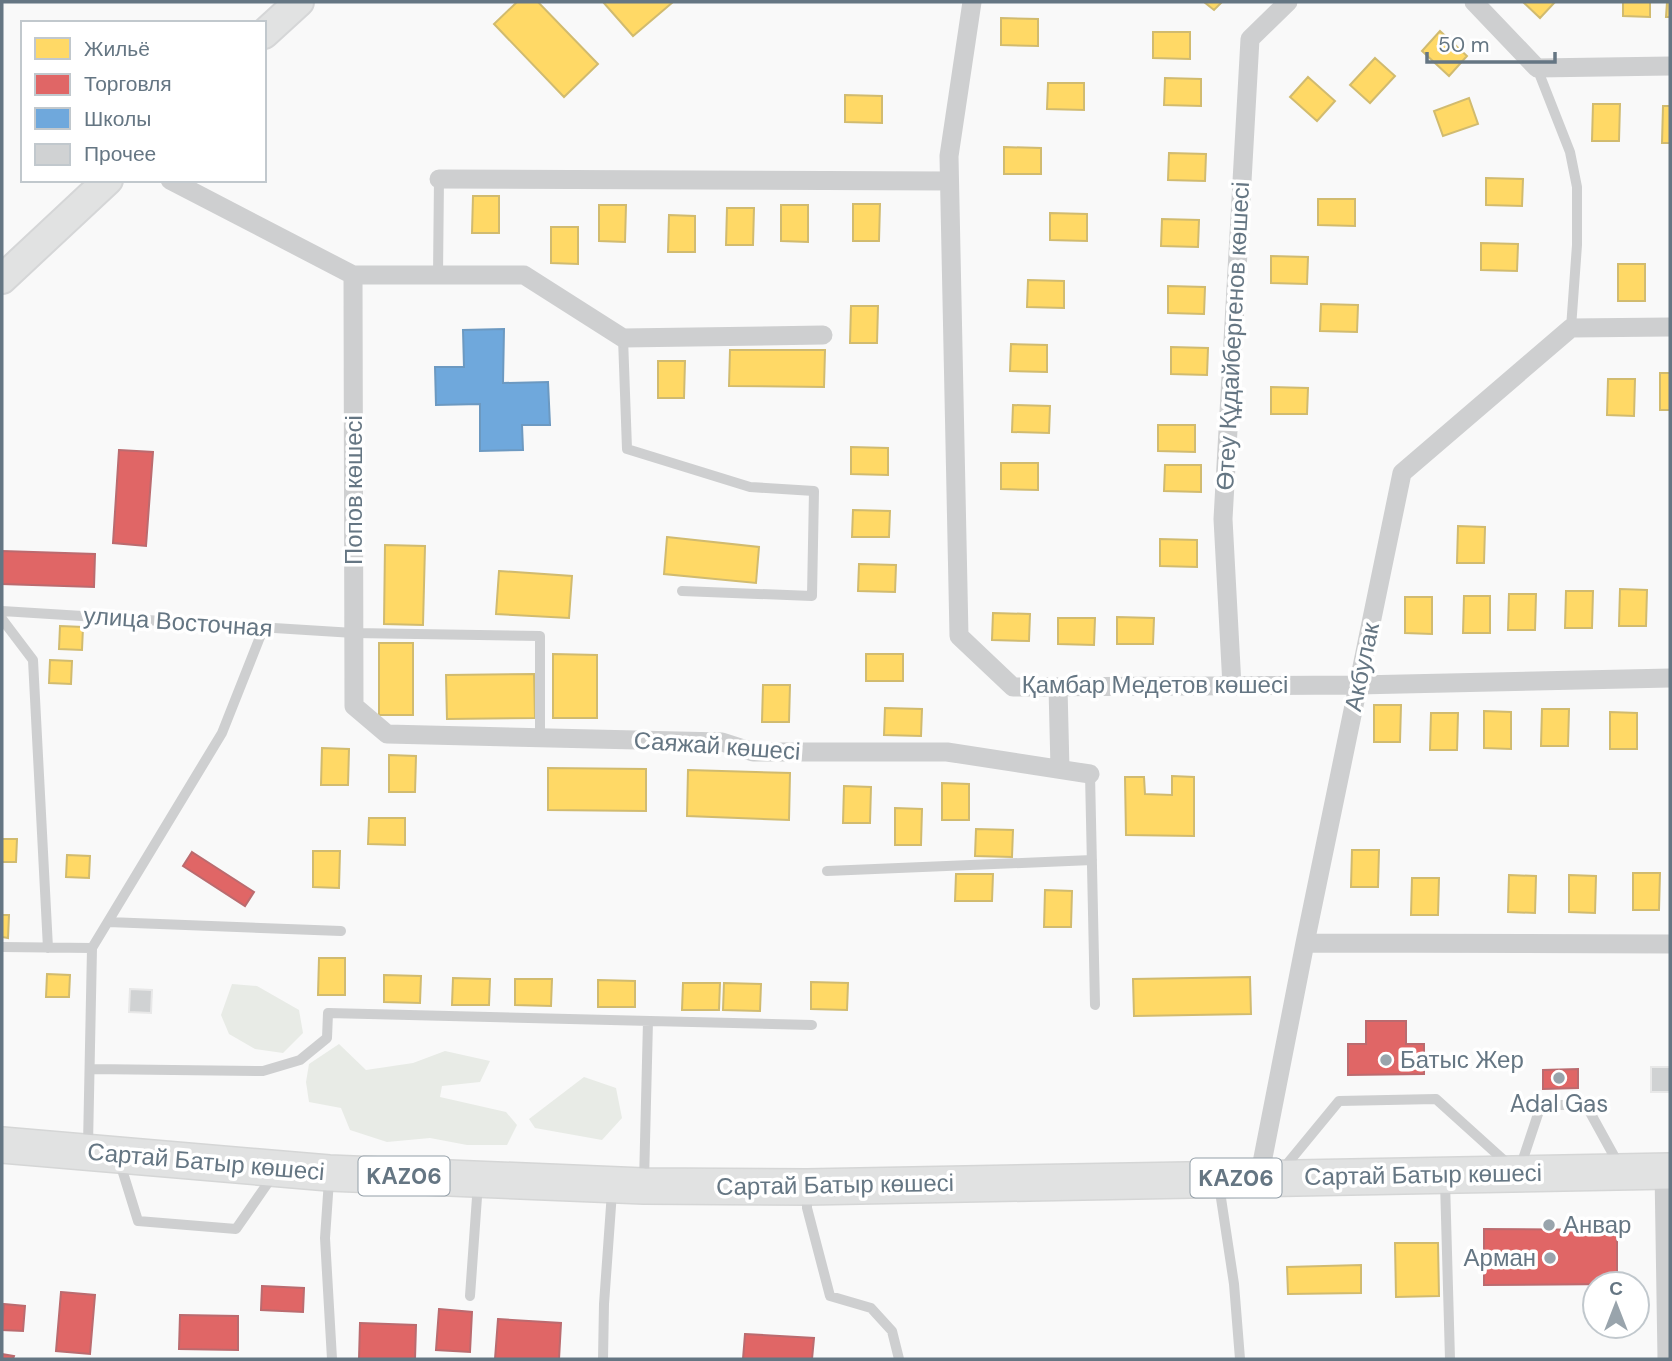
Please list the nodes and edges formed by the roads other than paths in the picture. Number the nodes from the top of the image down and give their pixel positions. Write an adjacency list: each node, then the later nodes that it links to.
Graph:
1 (299, 2): 5 (street)
2 (972, 2): 9 (street, Қамбар Медетов көшесі)
3 (1288, 2): 26 (street, Өтеу Құдайбергенов көшесі)
4 (1474, 2): 7 (street)
5 (266, 32)
6 (1670, 66): 7 (street)
7 (1537, 68): 16 (lane)
8 (439, 179): 9 (street); 13 (lane)
9 (949, 180): 27 (street, Қамбар Медетов көшесі)
10 (106, 182): 14 (street)
11 (174, 182): 12 (street)
12 (353, 275): 13 (street); 23 (street, Попов көшесі)
13 (438, 275): 18 (street)
14 (2, 279)
15 (1670, 327): 16 (street)
16 (1571, 328): 25 (street, Акбулак)
17 (822, 335): 18 (street)
18 (623, 338): 19 (lane)
19 (682, 591)
20 (2, 611): 22 (lane, улица Восточная)
21 (2, 619): 39 (lane)
22 (264, 627): 23 (lane, улица Восточная); 34 (lane)
23 (354, 633): 28 (street, Попов көшесі); 29 (lane, улица Восточная)
24 (1670, 678): 25 (street, Қамбар Медетов көшесі)
25 (1358, 685): 26 (street, Қамбар Медетов көшесі); 36 (street, Акбулак)
26 (1232, 686): 27 (street, Қамбар Медетов көшесі)
27 (1058, 687): 30 (street)
28 (354, 706): 29 (street, Саяжай көшесі)
29 (540, 738): 30 (street, Саяжай көшесі)
30 (1060, 769): 31 (street, Саяжай көшесі)
31 (1090, 774): 32 (lane)
32 (1092, 860): 33 (lane); 41 (lane)
33 (827, 871)
34 (108, 922): 35 (lane); 40 (lane)
35 (341, 931)
36 (1305, 943): 37 (street); 54 (street, Акбулак)
37 (1670, 944)
38 (2, 947): 39 (lane)
39 (48, 948): 40 (lane)
40 (92, 948): 44 (lane)
41 (1095, 1005)
42 (648, 1021): 43 (lane); 44 (lane); 56 (lane)
43 (812, 1025)
44 (90, 1069): 46 (lane)
45 (2, 1146): 46 (highway, Сартай Батыр көшесі / KАZ06)
46 (103, 1154): 47 (highway, Сартай Батыр көшесі / KАZ06); 47 (lane)
47 (277, 1168): 50 (highway, Сартай Батыр көшесі / KАZ06)
48 (1623, 1171): 49 (highway, Сартай Батыр көшесі / KАZ06); 51 (highway, Сартай Батыр көшесі / KАZ06); 51 (lane)
49 (1667, 1171): 59 (street)
50 (329, 1172): 55 (highway, Сартай Батыр көшесі / KАZ06); 60 (lane)
51 (1518, 1173): 52 (highway, Сартай Батыр көшесі / KАZ06); 54 (lane)
52 (1445, 1174): 54 (highway, Сартай Батыр көшесі / KАZ06); 64 (lane)
53 (1218, 1178): 54 (highway, Сартай Батыр көшесі / KАZ06); 57 (highway, Сартай Батыр көшесі / KАZ06); 63 (lane)
54 (1268, 1178)
55 (478, 1179): 56 (highway, Сартай Батыр көшесі / KАZ06); 58 (lane)
56 (628, 1185): 57 (highway, Сартай Батыр көшесі / KАZ06); 61 (lane)
57 (807, 1187): 62 (lane)
58 (470, 1296)
59 (1669, 1308): 65 (street)
60 (332, 1359)
61 (603, 1359)
62 (899, 1359)
63 (1240, 1359)
64 (1450, 1359)
65 (1667, 1359)

